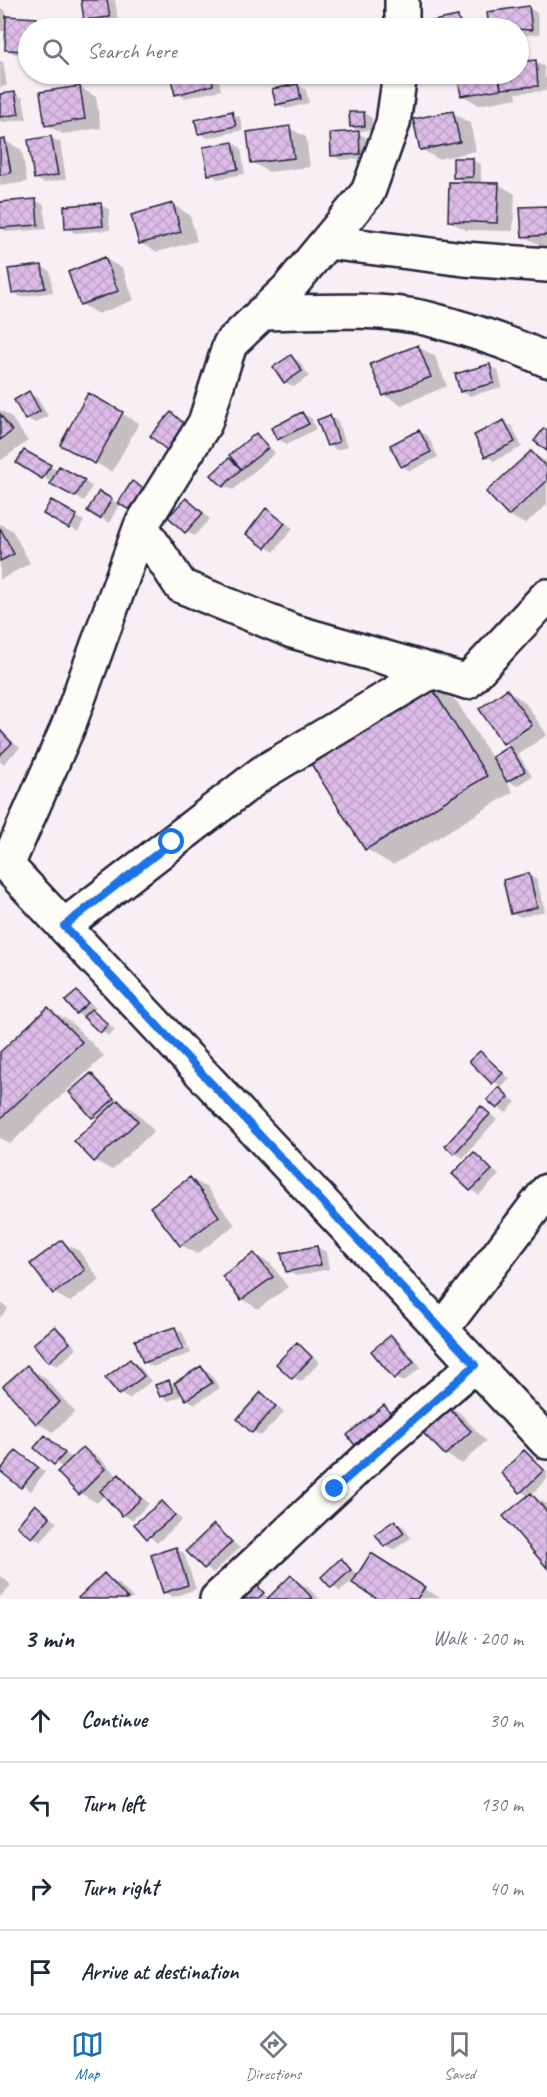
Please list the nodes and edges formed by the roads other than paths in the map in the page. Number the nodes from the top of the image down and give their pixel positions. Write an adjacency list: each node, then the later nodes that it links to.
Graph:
1 (402, 0): 2 (street)
2 (402, 18)
3 (399, 84): 4 (street)
4 (327, 242): 5 (street); 6 (street)
5 (547, 265)
6 (262, 313): 7 (street); 8 (street)
7 (547, 360)
8 (141, 526): 10 (street); 11 (street)
9 (547, 596): 10 (street)
10 (432, 670): 12 (street)
11 (3, 862): 12 (street)
12 (64, 926): 14 (street)
13 (547, 1191): 14 (street)
14 (442, 1329): 15 (street)
15 (475, 1365): 16 (street); 17 (street)
16 (547, 1442)
17 (217, 1599)

